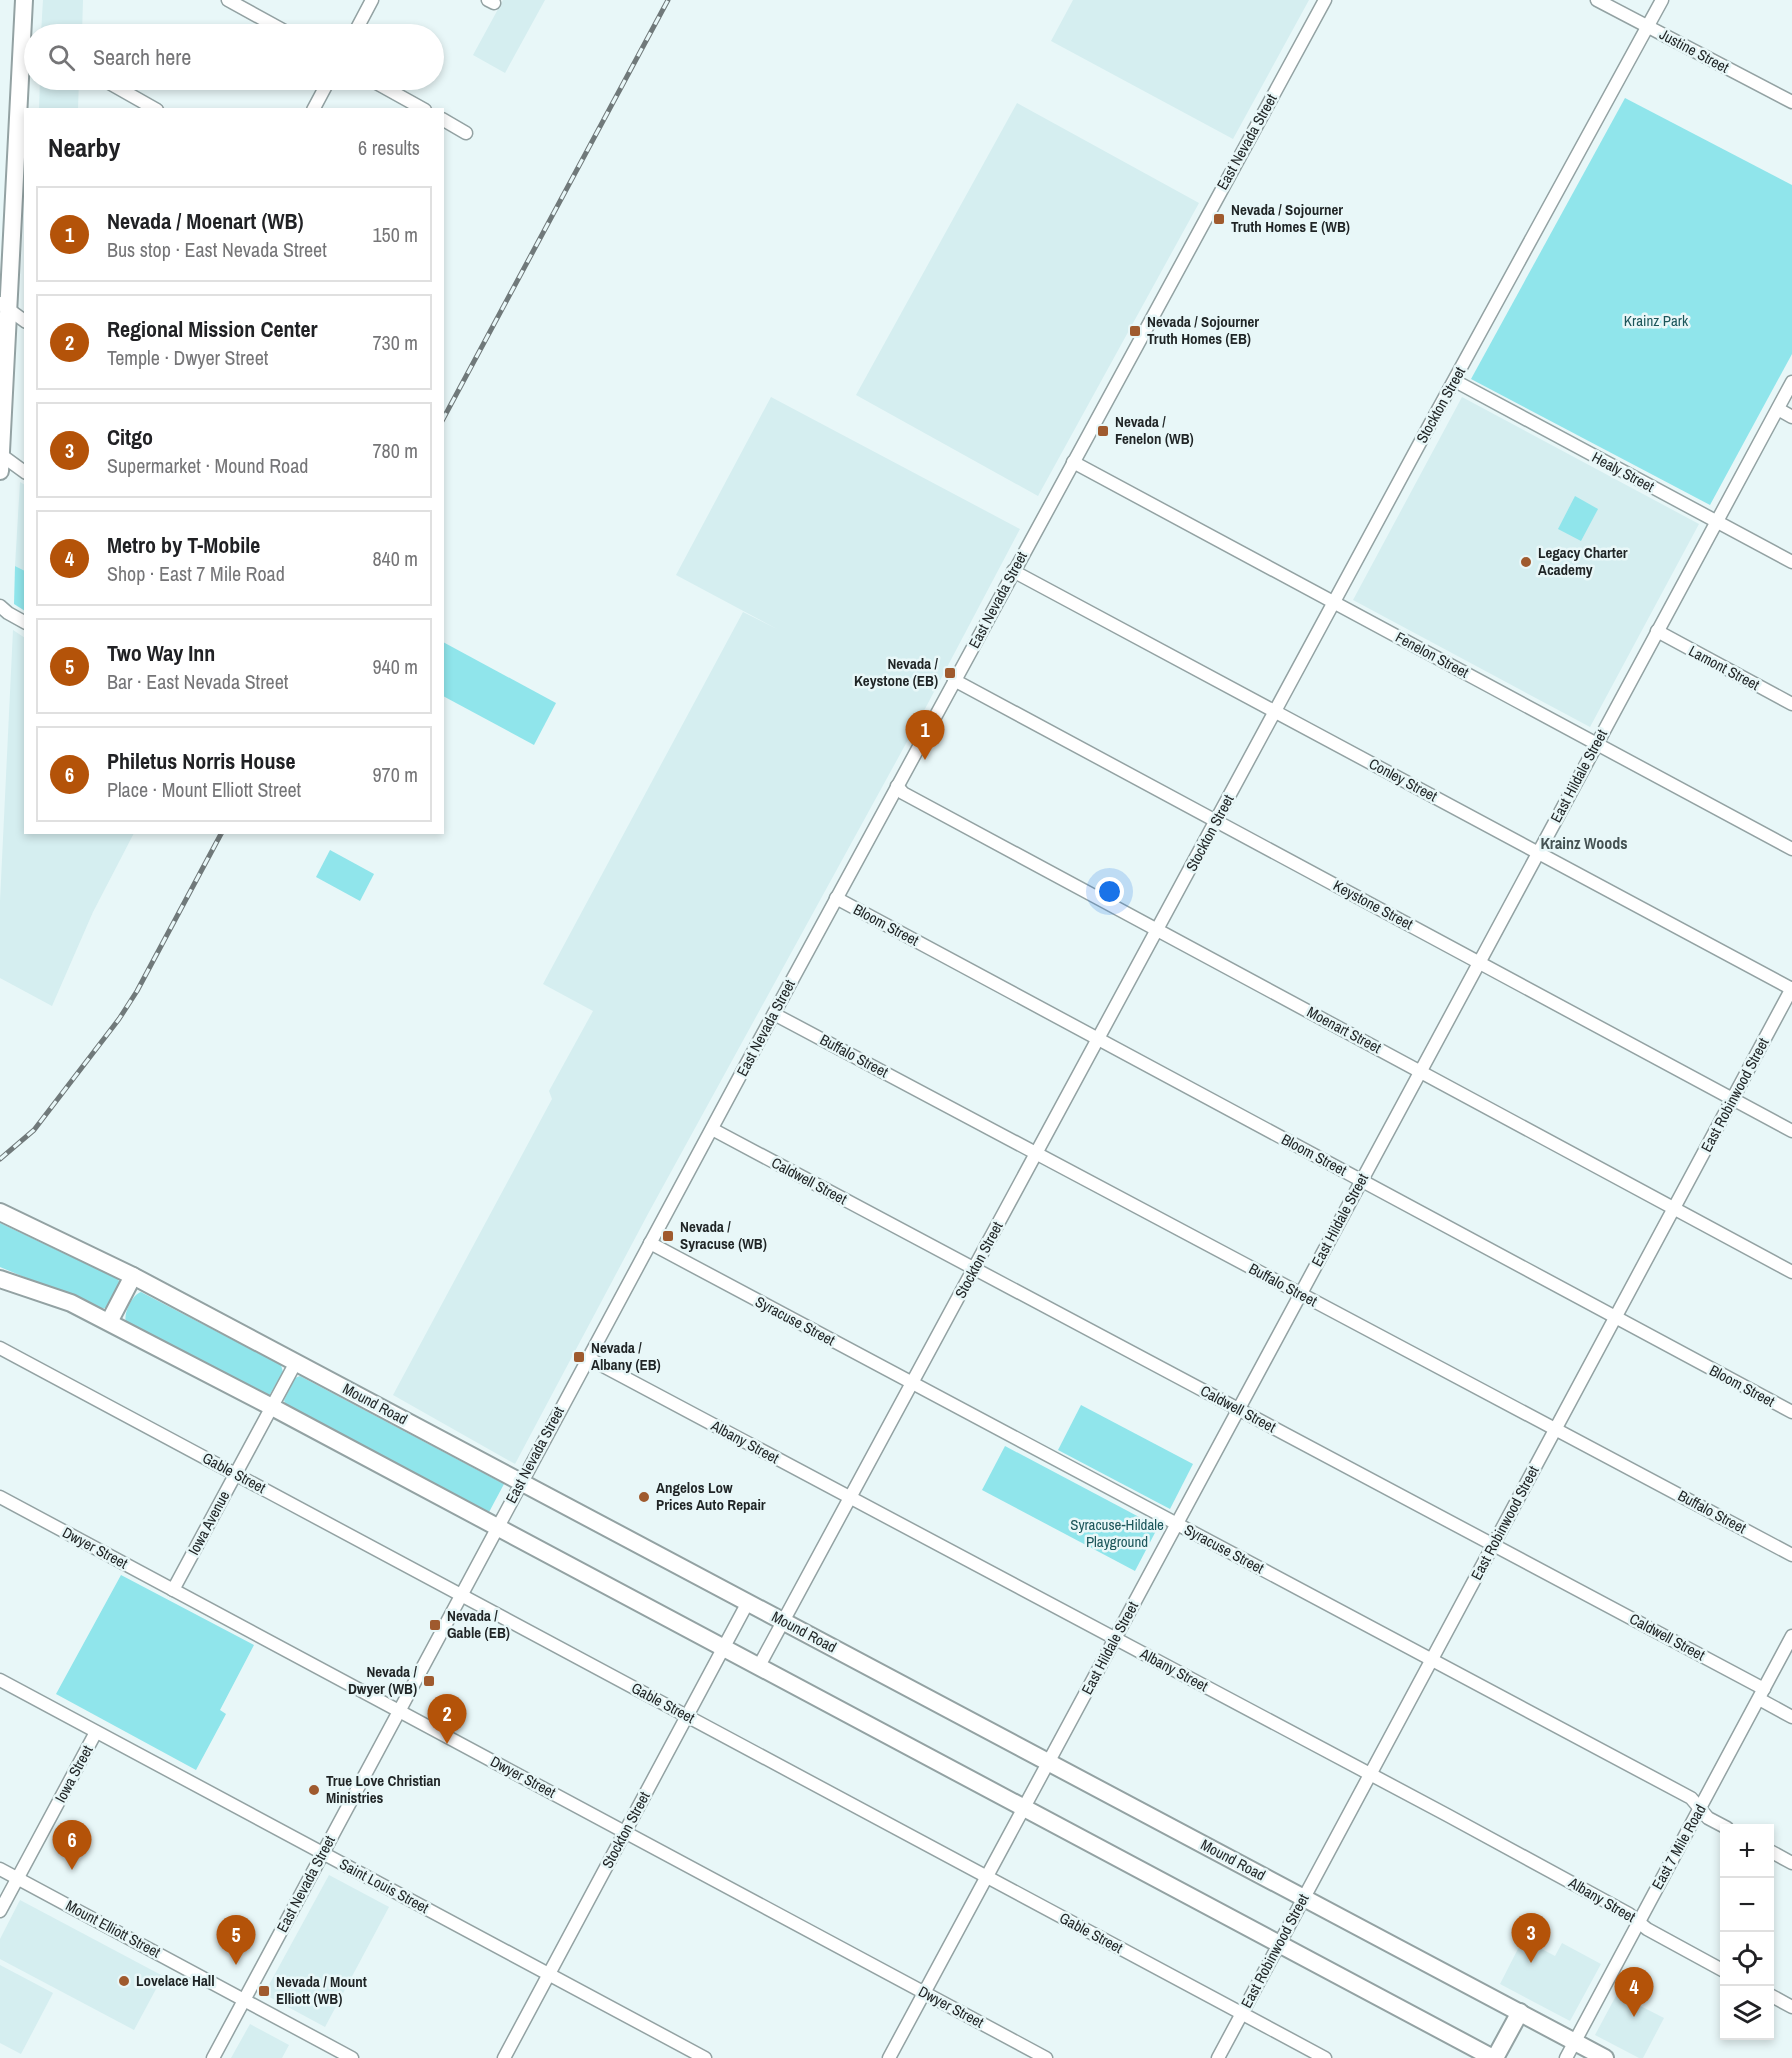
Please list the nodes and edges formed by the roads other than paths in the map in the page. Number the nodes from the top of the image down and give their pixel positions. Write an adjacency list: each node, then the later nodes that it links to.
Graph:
1 (24, 0): 7 (main road)
2 (228, 0): 8 (street)
3 (372, 0): 9 (street)
4 (1325, 0): 31 (street, East Nevada Street)
5 (1597, 0): 10 (street, Justine Street)
6 (1662, 0): 10 (street, Stockton Street)
7 (27, 24)
8 (272, 24)
9 (359, 24)
10 (1648, 27): 15 (street, Justine Street); 26 (street, Stockton Street)
11 (25, 90): 16 (main road)
12 (122, 90): 18 (street)
13 (324, 90): 19 (street)
14 (389, 90): 20 (street)
15 (1792, 102)
16 (24, 108)
17 (24, 108): 23 (main road)
18 (153, 108)
19 (314, 108)
20 (421, 108)
21 (444, 120): 22 (street)
22 (466, 133)
23 (20, 180): 24 (main road)
24 (4, 306): 25 (street); 30 (main road)
25 (24, 321)
26 (1455, 381): 34 (street, Healy Street); 37 (street, Stockton Street)
27 (1792, 382): 28 (street, East Hildale Street)
28 (1778, 409): 29 (street); 34 (street, East Hildale Street)
29 (1792, 417)
30 (0, 454): 32 (main road); 33 (street)
31 (1072, 462): 36 (street, East Nevada Street); 37 (street, Fenelon Street)
32 (0, 471)
33 (24, 472)
34 (1717, 523): 35 (street, Healy Street); 40 (street, East Hildale Street)
35 (1792, 562)
36 (1013, 571): 41 (street, East Nevada Street); 43 (street, Conley Street)
37 (1335, 603): 43 (street, Stockton Street); 44 (street, Fenelon Street)
38 (0, 606): 39 (street)
39 (24, 622)
40 (1657, 631): 42 (street, Lamont Street); 44 (street, East Hildale Street)
41 (954, 680): 45 (street, East Nevada Street); 46 (street, Keystone Street)
42 (1792, 704)
43 (1276, 712): 46 (street, Stockton Street); 48 (street, Conley Street)
44 (1597, 744): 47 (street, Fenelon Street); 48 (street, East Hildale Street)
45 (897, 786): 49 (street, East Nevada Street); 50 (street, Moenart Street)
46 (1216, 821): 50 (street, Stockton Street); 51 (street, Keystone Street)
47 (1792, 849)
48 (1538, 853): 51 (street, East Hildale Street); 52 (street, Conley Street)
49 (836, 898): 53 (street, East Nevada Street); 54 (street, Bloom Street)
50 (1158, 930): 54 (street, Stockton Street); 55 (street, Moenart Street)
51 (1479, 962): 55 (street, East Hildale Street); 56 (street, Keystone Street)
52 (1792, 989): 56 (street, East Robinwood Street)
53 (774, 1014): 57 (street, East Nevada Street); 59 (street, Buffalo Street)
54 (1098, 1039): 59 (street, Stockton Street); 60 (street, Bloom Street)
55 (1420, 1072): 60 (street, East Hildale Street); 61 (street, Moenart Street)
56 (1733, 1099): 58 (street, Keystone Street); 61 (street, East Robinwood Street)
57 (712, 1129): 63 (street, East Nevada Street); 64 (street, Caldwell Street)
58 (1792, 1131)
59 (1036, 1154): 64 (street, Stockton Street); 68 (street, Buffalo Street)
60 (1362, 1181): 68 (street, East Hildale Street); 69 (street, Bloom Street)
61 (1674, 1208): 65 (street, Moenart Street); 69 (street, East Robinwood Street)
62 (0, 1212): 66 (main road, Mound Road)
63 (650, 1243): 72 (street, East Nevada Street); 74 (street, Syracuse Street)
64 (974, 1269): 74 (street, Stockton Street); 76 (street, Caldwell Street)
65 (1792, 1272)
66 (134, 1276): 70 (main road); 73 (main road, Mound Road)
67 (0, 1279): 70 (main road)
68 (1301, 1294): 76 (street, East Hildale Street); 78 (street, Buffalo Street)
69 (1616, 1317): 77 (street, Bloom Street); 78 (street, East Robinwood Street)
70 (109, 1322): 75 (main road)
71 (0, 1348): 79 (street, Gable Street)
72 (588, 1358): 80 (street, East Nevada Street); 82 (street, Albany Street)
73 (296, 1362): 75 (street, Iowa Avenue); 80 (main road, Mound Road)
74 (912, 1383): 82 (street, Stockton Street); 83 (street, Syracuse Street)
75 (272, 1407): 79 (street, Iowa Avenue); 84 (main road)
76 (1239, 1409): 83 (street, East Hildale Street); 85 (street, Caldwell Street)
77 (1792, 1412)
78 (1555, 1429): 85 (street, East Robinwood Street); 86 (street, Buffalo Street)
79 (236, 1474): 87 (street, Iowa Avenue); 88 (street, Gable Street)
80 (521, 1481): 84 (street, East Nevada Street); 89 (main road, Mound Road)
81 (0, 1497): 87 (street, Dwyer Street)
82 (849, 1499): 90 (street, Stockton Street); 92 (street, Albany Street)
83 (1177, 1524): 92 (street, East Hildale Street); 94 (street, Syracuse Street)
84 (497, 1527): 88 (street, East Nevada Street); 93 (main road)
85 (1493, 1544): 94 (street, East Robinwood Street); 97 (street, Caldwell Street)
86 (1792, 1555)
87 (173, 1590): 98 (street, Dwyer Street)
88 (461, 1595): 98 (street, East Nevada Street); 99 (street, Gable Street)
89 (748, 1602): 90 (main road, Mound Road); 93 (street, Stockton Street)
90 (783, 1621): 95 (street, Stockton Street); 102 (main road, Mound Road)
91 (1792, 1636): 97 (street, East 7 Mile Road)
92 (1114, 1639): 102 (street, East Hildale Street); 103 (street, Albany Street)
93 (723, 1647): 95 (main road); 99 (street, Stockton Street)
94 (1431, 1659): 103 (street, East Robinwood Street); 105 (street, Syracuse Street)
95 (759, 1666): 104 (main road)
96 (0, 1680): 101 (street, Saint Louis Street)
97 (1761, 1694): 100 (street, Caldwell Street); 105 (street, East 7 Mile Road)
98 (399, 1711): 107 (street, Dwyer Street); 108 (street, East Nevada Street)
99 (687, 1716): 107 (street, Stockton Street); 112 (street, Gable Street)
100 (1792, 1717)
101 (96, 1732): 108 (street, Saint Louis Street); 113 (street, Iowa Street)
102 (1048, 1762): 104 (street, East Hildale Street); 114 (main road, Mound Road)
103 (1369, 1774): 114 (street, East Robinwood Street); 116 (street, Albany Street)
104 (1024, 1808): 112 (street, East Hildale Street); 117 (main road)
105 (1701, 1809): 106 (street, Syracuse Street); 116 (street, East 7 Mile Road)
106 (1720, 1824)
107 (625, 1832): 119 (street, Stockton Street); 120 (street, Dwyer Street)
108 (322, 1853): 119 (street, Saint Louis Street); 122 (street, East Nevada Street)
109 (1774, 1853): 110 (street)
110 (1792, 1863)
111 (0, 1869): 113 (street, Mount Elliott Street)
112 (987, 1876): 120 (street, East Hildale Street); 125 (street, Gable Street)
113 (18, 1878): 115 (street, Iowa Street); 122 (street, Mount Elliott Street)
114 (1304, 1897): 117 (street, East Robinwood Street); 124 (main road, Mound Road)
115 (0, 1911)
116 (1639, 1921): 118 (street, Albany Street); 126 (street, East 7 Mile Road)
117 (1280, 1944): 125 (street, East Robinwood Street); 135 (main road)
118 (1720, 1968)
119 (549, 1975): 129 (street, Stockton Street); 130 (street, Saint Louis Street)
120 (924, 1993): 131 (street, East Hildale Street); 132 (street, Dwyer Street)
121 (1774, 1997): 123 (street)
122 (243, 2000): 127 (street, East Nevada Street); 128 (street, Mount Elliott Street)
123 (1792, 2007)
124 (1520, 2012): 126 (main road, Mound Road); 135 (main road)
125 (1242, 2014): 133 (street, East Robinwood Street); 134 (street, Gable Street)
126 (1575, 2042): 136 (street, East 7 Mile Road); 137 (main road, Mound Road)
127 (213, 2058)
128 (352, 2058)
129 (504, 2058)
130 (705, 2058)
131 (889, 2058)
132 (1046, 2058)
133 (1218, 2058)
134 (1325, 2058)
135 (1494, 2058)
136 (1566, 2058)
137 (1605, 2058)

